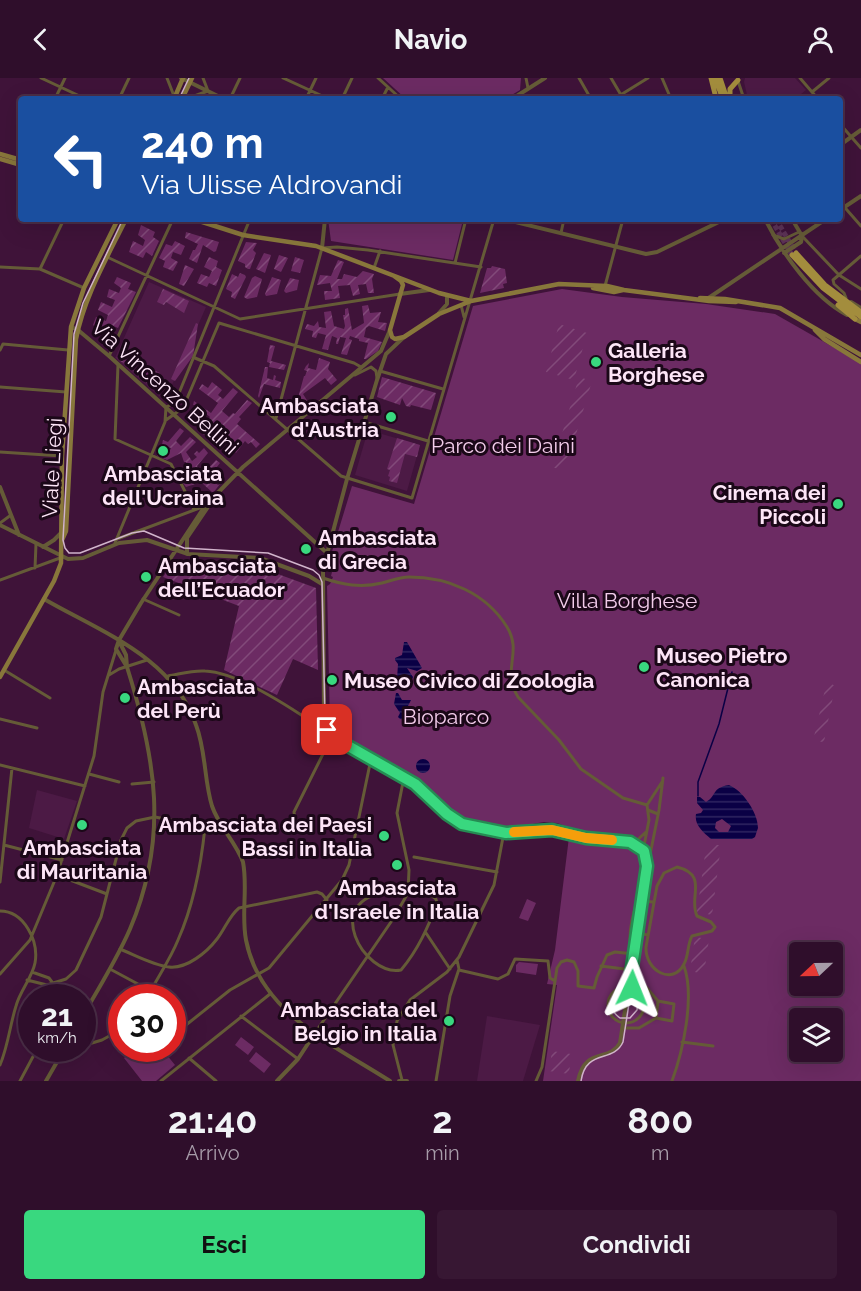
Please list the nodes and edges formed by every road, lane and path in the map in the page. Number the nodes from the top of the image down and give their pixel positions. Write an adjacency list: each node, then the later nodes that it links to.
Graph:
1 (41, 78): 23 (street)
2 (65, 78): 23 (street)
3 (129, 78): 32 (street)
4 (167, 78): 33 (street)
5 (182, 78): 22 (street); 34 (main road)
6 (203, 78): 26 (street)
7 (240, 78): 38 (street)
8 (283, 78): 27 (street)
9 (316, 78): 27 (street)
10 (352, 78): 41 (street)
11 (378, 78): 24 (street)
12 (526, 78): 25 (street)
13 (545, 78): 25 (street)
14 (579, 78): 45 (street)
15 (611, 78): 29 (street)
16 (648, 78): 29 (street)
17 (663, 78): 47 (street)
18 (714, 78): 48 (main road); 49 (main road)
19 (800, 78): 28 (street)
20 (829, 78): 28 (street)
21 (739, 79): 50 (main road); 51 (street)
22 (191, 80): 26 (street); 35 (main road)
23 (61, 87): 30 (street); 31 (street)
24 (388, 87): 42 (street); 43 (street)
25 (528, 88): 44 (street)
26 (208, 91): 36 (street); 37 (street)
27 (310, 91): 39 (street); 40 (street)
28 (812, 92): 52 (street)
29 (621, 94): 46 (street)
30 (56, 96)
31 (80, 96)
32 (120, 96)
33 (173, 96)
34 (175, 96)
35 (185, 96)
36 (193, 96)
37 (218, 96)
38 (231, 96)
39 (308, 96)
40 (322, 96)
41 (343, 96)
42 (384, 96)
43 (398, 96)
44 (516, 96)
45 (589, 96)
46 (618, 96)
47 (670, 96)
48 (715, 96)
49 (725, 96)
50 (728, 96)
51 (743, 96)
52 (815, 96)
53 (843, 128): 55 (street)
54 (861, 130): 55 (street)
55 (851, 137): 56 (street); 57 (street)
56 (843, 143)
57 (861, 148)
58 (0, 154): 60 (main road)
59 (0, 159): 61 (main road)
60 (18, 159)
61 (18, 164)
62 (861, 196): 63 (street)
63 (843, 207)
64 (843, 209): 81 (street)
65 (63, 222): 95 (street)
66 (117, 222): 102 (main road, Viale Liegi)
67 (124, 222): 91 (main road, Viale Liegi)
68 (172, 222): 98 (street)
69 (202, 222): 84 (main road)
70 (249, 222): 84 (street)
71 (325, 222): 86 (street)
72 (465, 222): 92 (street)
73 (493, 222): 94 (street)
74 (515, 222): 82 (street)
75 (563, 222): 82 (street)
76 (622, 222): 87 (street)
77 (719, 222): 87 (street)
78 (766, 222): 85 (street)
79 (794, 222): 83 (street)
80 (821, 222): 83 (street)
81 (861, 226)
82 (561, 233): 87 (street)
83 (801, 234): 85 (street); 89 (street); 99 (street)
84 (243, 235): 86 (main road); 113 (street)
85 (773, 235): 89 (street)
86 (322, 248): 88 (street); 96 (main road); 115 (street)
87 (616, 248): 101 (street)
88 (380, 252): 92 (street); 96 (street)
89 (783, 252): 110 (street); 117 (street)
90 (861, 256): 99 (street)
91 (107, 257): 98 (street); 124 (main road, Viale Liegi)
92 (455, 263): 94 (street)
93 (0, 267): 95 (street)
94 (481, 267): 111 (street)
95 (40, 268): 102 (street)
96 (374, 268): 100 (main road)
97 (815, 274): 109 (main road); 114 (main road); 117 (main road)
98 (147, 275): 113 (street); 131 (street)
99 (839, 275): 104 (street); 109 (street)
100 (394, 276): 105 (main road); 107 (main road)
101 (607, 286): 103 (main road); 106 (main road)
102 (84, 288): 122 (main road, Viale Liegi)
103 (593, 288): 106 (main road); 111 (main road)
104 (861, 289)
105 (433, 290): 107 (street); 108 (main road)
106 (624, 290): 110 (main road)
107 (400, 294): 115 (street); 125 (main road)
108 (447, 296): 111 (main road); 116 (street)
109 (846, 298): 114 (street)
110 (707, 299): 121 (main road)
111 (471, 301): 112 (main road); 119 (street)
112 (461, 305): 116 (main road); 119 (street)
113 (214, 307): 118 (street); 132 (street)
114 (860, 308)
115 (306, 309): 118 (street); 127 (street)
116 (439, 314): 126 (main road)
117 (858, 318): 120 (main road)
118 (240, 319): 123 (street)
119 (464, 319): 141 (street)
120 (861, 322)
121 (811, 326): 130 (main road); 134 (main road)
122 (71, 327): 124 (street, Via Vincenzo Bellini); 129 (main road, Viale Liegi)
123 (236, 329): 127 (street); 133 (street)
124 (78, 330): 131 (street, Via Vincenzo Bellini); 166 (main road, Viale Liegi)
125 (390, 330): 126 (main road); 136 (street)
126 (404, 337): 137 (street)
127 (297, 347): 136 (street); 147 (street)
128 (0, 350): 129 (street)
129 (68, 350): 142 (main road, Viale Liegi)
130 (861, 355)
131 (109, 356): 135 (street, Via Vincenzo Bellini)
132 (195, 358): 133 (street); 143 (street)
133 (204, 361): 145 (street); 147 (street)
134 (861, 362)
135 (118, 364): 144 (street, Via Vincenzo Bellini); 153 (street)
136 (361, 367): 138 (street)
137 (380, 371): 139 (street); 141 (street)
138 (355, 375): 139 (street); 150 (street)
139 (377, 380): 149 (street)
140 (0, 387): 142 (street)
141 (443, 389): 151 (street)
142 (66, 392): 154 (main road, Viale Liegi)
143 (175, 403): 144 (street); 145 (street)
144 (166, 407): 146 (street, Via Vincenzo Bellini); 148 (street)
145 (181, 411): 146 (street)
146 (175, 415): 148 (street); 155 (street, Via Vincenzo Bellini)
147 (276, 418): 150 (street)
148 (165, 422): 153 (street)
149 (364, 422): 151 (street); 156 (street)
150 (288, 428): 155 (street); 156 (street)
151 (428, 441): 156 (street)
152 (0, 452): 154 (street)
153 (151, 455): 160 (street); 165 (street)
154 (62, 456): 163 (main road, Viale Liegi)
155 (238, 472): 158 (street); 170 (street, Via Vincenzo Bellini)
156 (347, 479): 170 (street)
157 (0, 487): 161 (street)
158 (214, 498): 159 (street); 171 (street)
159 (205, 506): 160 (street); 169 (street)
160 (194, 509): 165 (street)
161 (12, 515): 162 (street); 164 (street)
162 (0, 524): 164 (street)
163 (61, 532): 166 (main road, Viale Liegi); 168 (street)
164 (20, 536): 168 (street)
165 (117, 539): 167 (street)
166 (62, 540): 172 (main road)
167 (114, 545): 169 (street); 172 (street)
168 (39, 546): 172 (street); 173 (street)
169 (175, 551): 171 (street); 178 (street)
170 (327, 553): 174 (street)
171 (186, 554): 176 (street)
172 (62, 557): 173 (street); 177 (main road)
173 (35, 568): 175 (street)
174 (322, 577): 176 (street); 202 (street)
175 (0, 580)
176 (322, 584): 191 (street)
177 (44, 599): 180 (street); 184 (main road)
178 (143, 599): 179 (street); 180 (street)
179 (179, 615)
180 (119, 640): 181 (street); 182 (street); 183 (street)
181 (116, 649): 183 (street); 185 (street)
182 (147, 660): 183 (street); 186 (street)
183 (127, 667): 185 (street); 199 (street)
184 (4, 670): 187 (main road); 188 (street)
185 (108, 676): 196 (street)
186 (168, 676): 191 (street); 208 (street)
187 (0, 677)
188 (50, 698)
189 (0, 719): 190 (street)
190 (37, 728)
191 (327, 729): 192 (street)
192 (332, 736): 193 (street); 207 (street)
193 (371, 759): 197 (street); 223 (street)
194 (0, 765): 195 (street)
195 (12, 768): 201 (street); 212 (street)
196 (89, 774): 198 (street); 201 (street)
197 (404, 777): 210 (street); 221 (street)
198 (119, 782)
199 (154, 782): 200 (street); 205 (street)
200 (132, 784)
201 (85, 786): 215 (street)
202 (646, 805): 203 (street); 204 (street)
203 (648, 810): 204 (street); 209 (street)
204 (658, 814): 216 (street)
205 (155, 817): 206 (street); 222 (street); 232 (street)
206 (205, 827): 208 (street); 237 (street)
207 (304, 830)
208 (225, 831): 226 (street)
209 (647, 831): 211 (street); 213 (street)
210 (504, 832): 211 (street); 217 (street)
211 (634, 843): 213 (street)
212 (4, 845): 215 (street); 219 (street)
213 (643, 851): 216 (street)
214 (414, 857): 217 (street)
215 (62, 860): 218 (street)
216 (647, 866): 220 (street)
217 (497, 872): 235 (street)
218 (57, 875): 222 (street); 231 (street)
219 (0, 882)
220 (644, 886): 224 (street); 233 (street)
221 (408, 893): 228 (street); 234 (street); 234 (street)
222 (107, 894): 248 (street)
223 (327, 900): 226 (street); 245 (street)
224 (642, 901): 225 (street); 229 (street)
225 (653, 902): 230 (street); 236 (street)
226 (244, 907): 237 (street); 245 (street)
227 (0, 911): 231 (street)
228 (426, 932): 234 (street); 240 (street)
229 (637, 933): 230 (street); 233 (street)
230 (648, 934): 236 (street)
231 (31, 938): 243 (street); 244 (street)
232 (120, 949): 237 (street); 239 (street)
233 (634, 954): 238 (street); 242 (street)
234 (367, 957): 260 (street)
235 (457, 960): 240 (street); 241 (street)
236 (684, 965): 261 (street)
237 (165, 966): 250 (street)
238 (601, 966): 242 (street); 247 (street)
239 (110, 968): 249 (street); 252 (street)
240 (450, 969): 274 (street)
241 (459, 970): 247 (street); 275 (street)
242 (632, 970): 251 (street)
243 (32, 972): 246 (street); 248 (street)
244 (0, 974)
245 (258, 974): 253 (street); 258 (street)
246 (27, 980): 248 (street); 267 (street)
247 (555, 981): 276 (street)
248 (52, 982)
249 (139, 984)
250 (155, 984)
251 (629, 985): 254 (street); 257 (street); 257 (street); 257 (street)
252 (96, 992)
253 (270, 994): 255 (street); 260 (street)
254 (658, 1001): 256 (street); 256 (street)
255 (241, 1016): 263 (street); 264 (street)
256 (656, 1018): 259 (street)
257 (624, 1022): 259 (street)
258 (186, 1025)
259 (623, 1028): 277 (street)
260 (315, 1033): 264 (street); 273 (street)
261 (682, 1042): 262 (street); 278 (street)
262 (713, 1046)
263 (189, 1058): 270 (street); 271 (street)
264 (298, 1059): 272 (street)
265 (30, 1062): 268 (street)
266 (57, 1062): 269 (street)
267 (0, 1065)
268 (20, 1081)
269 (46, 1081)
270 (161, 1081)
271 (216, 1081)
272 (277, 1081)
273 (390, 1081)
274 (403, 1081)
275 (436, 1081)
276 (536, 1081)
277 (578, 1081)
278 (672, 1081)

